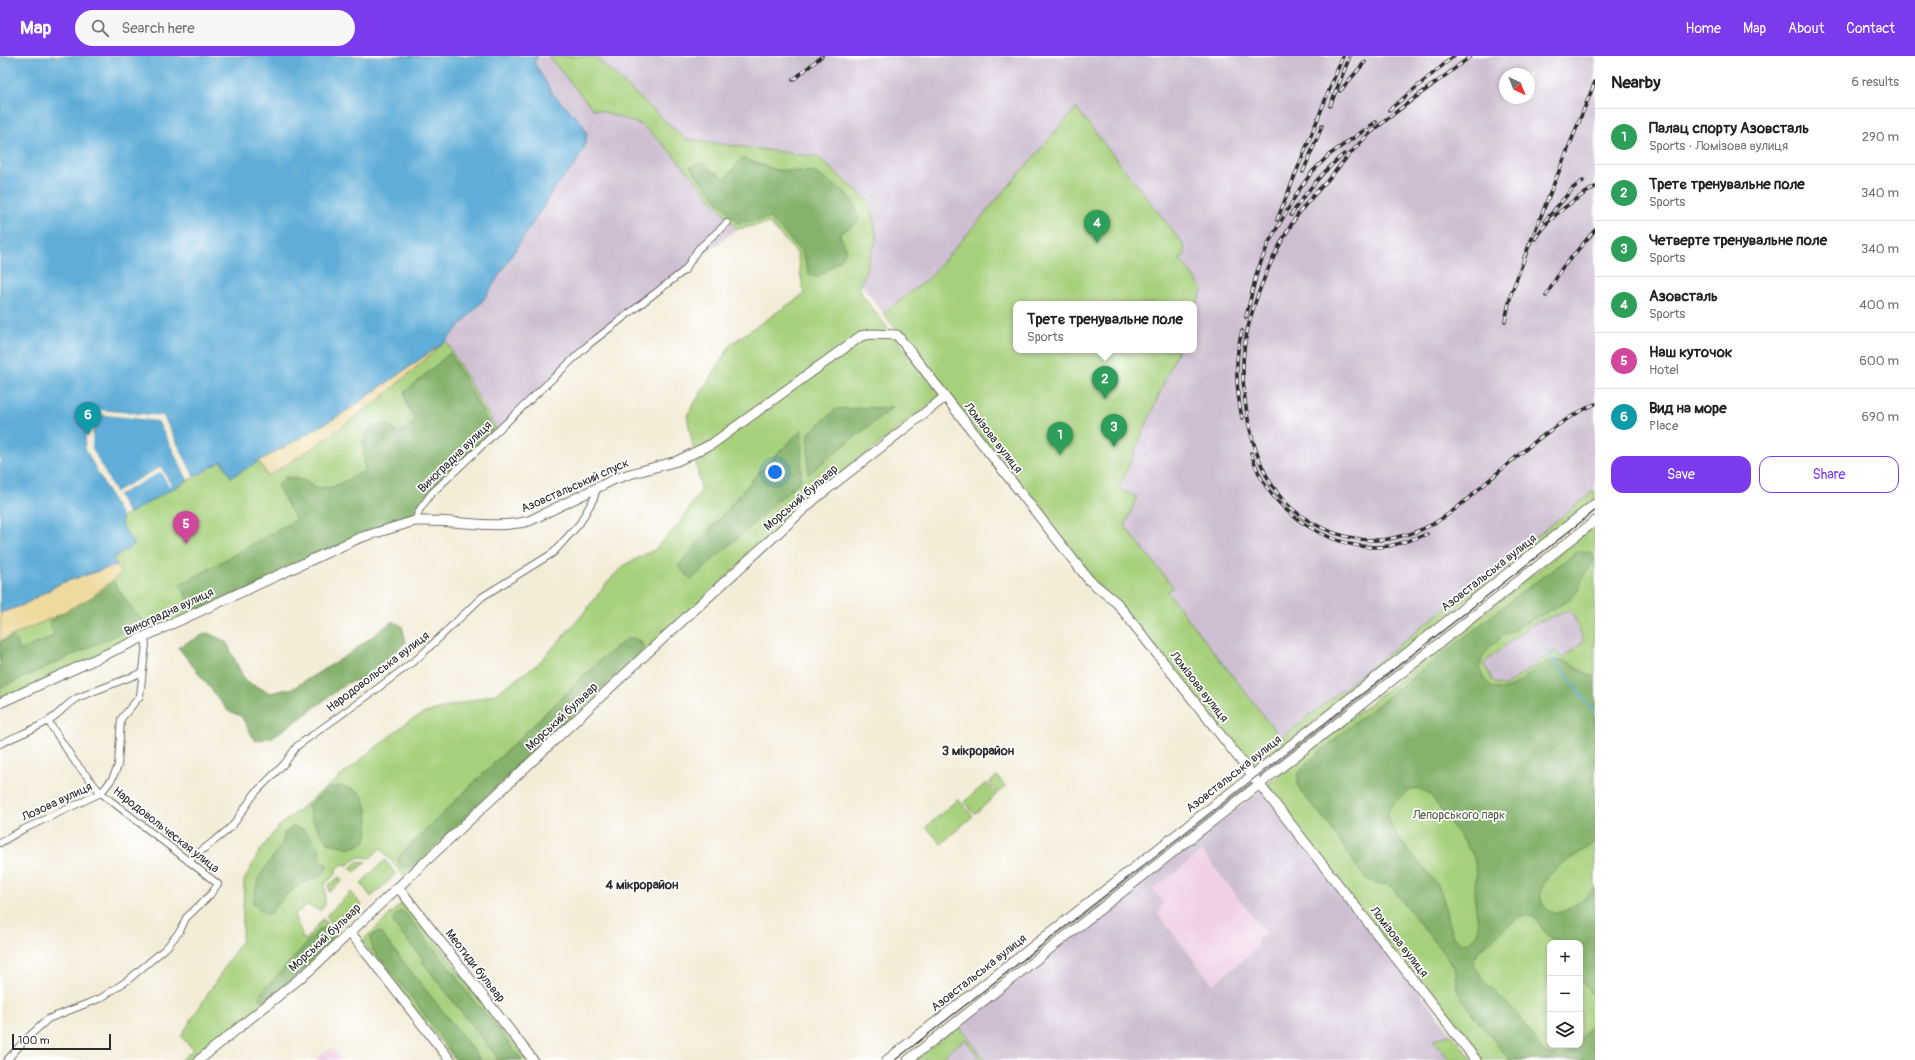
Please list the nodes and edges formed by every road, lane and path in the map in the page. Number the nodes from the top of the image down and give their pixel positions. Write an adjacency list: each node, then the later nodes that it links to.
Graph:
1 (727, 223): 7 (street, Виноградна вулиця)
2 (897, 335): 3 (street, Ломізова вулиця); 4 (street, Азовстальський спуск)
3 (945, 397): 13 (street, Ломізова вулиця); 18 (street, Морський бульвар)
4 (597, 488): 7 (street, Азовстальський спуск); 17 (street, Народовольська вулиця)
5 (1595, 504): 13 (street, Азовстальська вулиця)
6 (1595, 521): 14 (street, Азовстальська вулиця)
7 (415, 522): 8 (street, Виноградна вулиця)
8 (144, 636): 9 (street, Лозова вулиця); 10 (street, Виноградна вулиця)
9 (141, 673): 11 (street); 15 (street, Лозова вулиця)
10 (0, 703)
11 (48, 721): 12 (street); 15 (street, Народовольческая улица)
12 (0, 744)
13 (1252, 775): 14 (street, Ломізова вулиця); 24 (street, Азовстальська вулиця)
14 (1260, 785): 25 (street, Азовстальська вулиця); 26 (street, Ломізова вулиця)
15 (101, 793): 16 (street, Лозова вулиця); 17 (street, Народовольческая улица)
16 (0, 843)
17 (188, 861): 20 (street, Народовольческая улица)
18 (398, 887): 19 (street, Морський бульвар); 23 (street, Меотиди бульвар)
19 (350, 932): 21 (street, Морський бульвар); 22 (street)
20 (7, 1060)
21 (199, 1060)
22 (450, 1060)
23 (533, 1060)
24 (887, 1060)
25 (908, 1060)
26 (1476, 1060)

